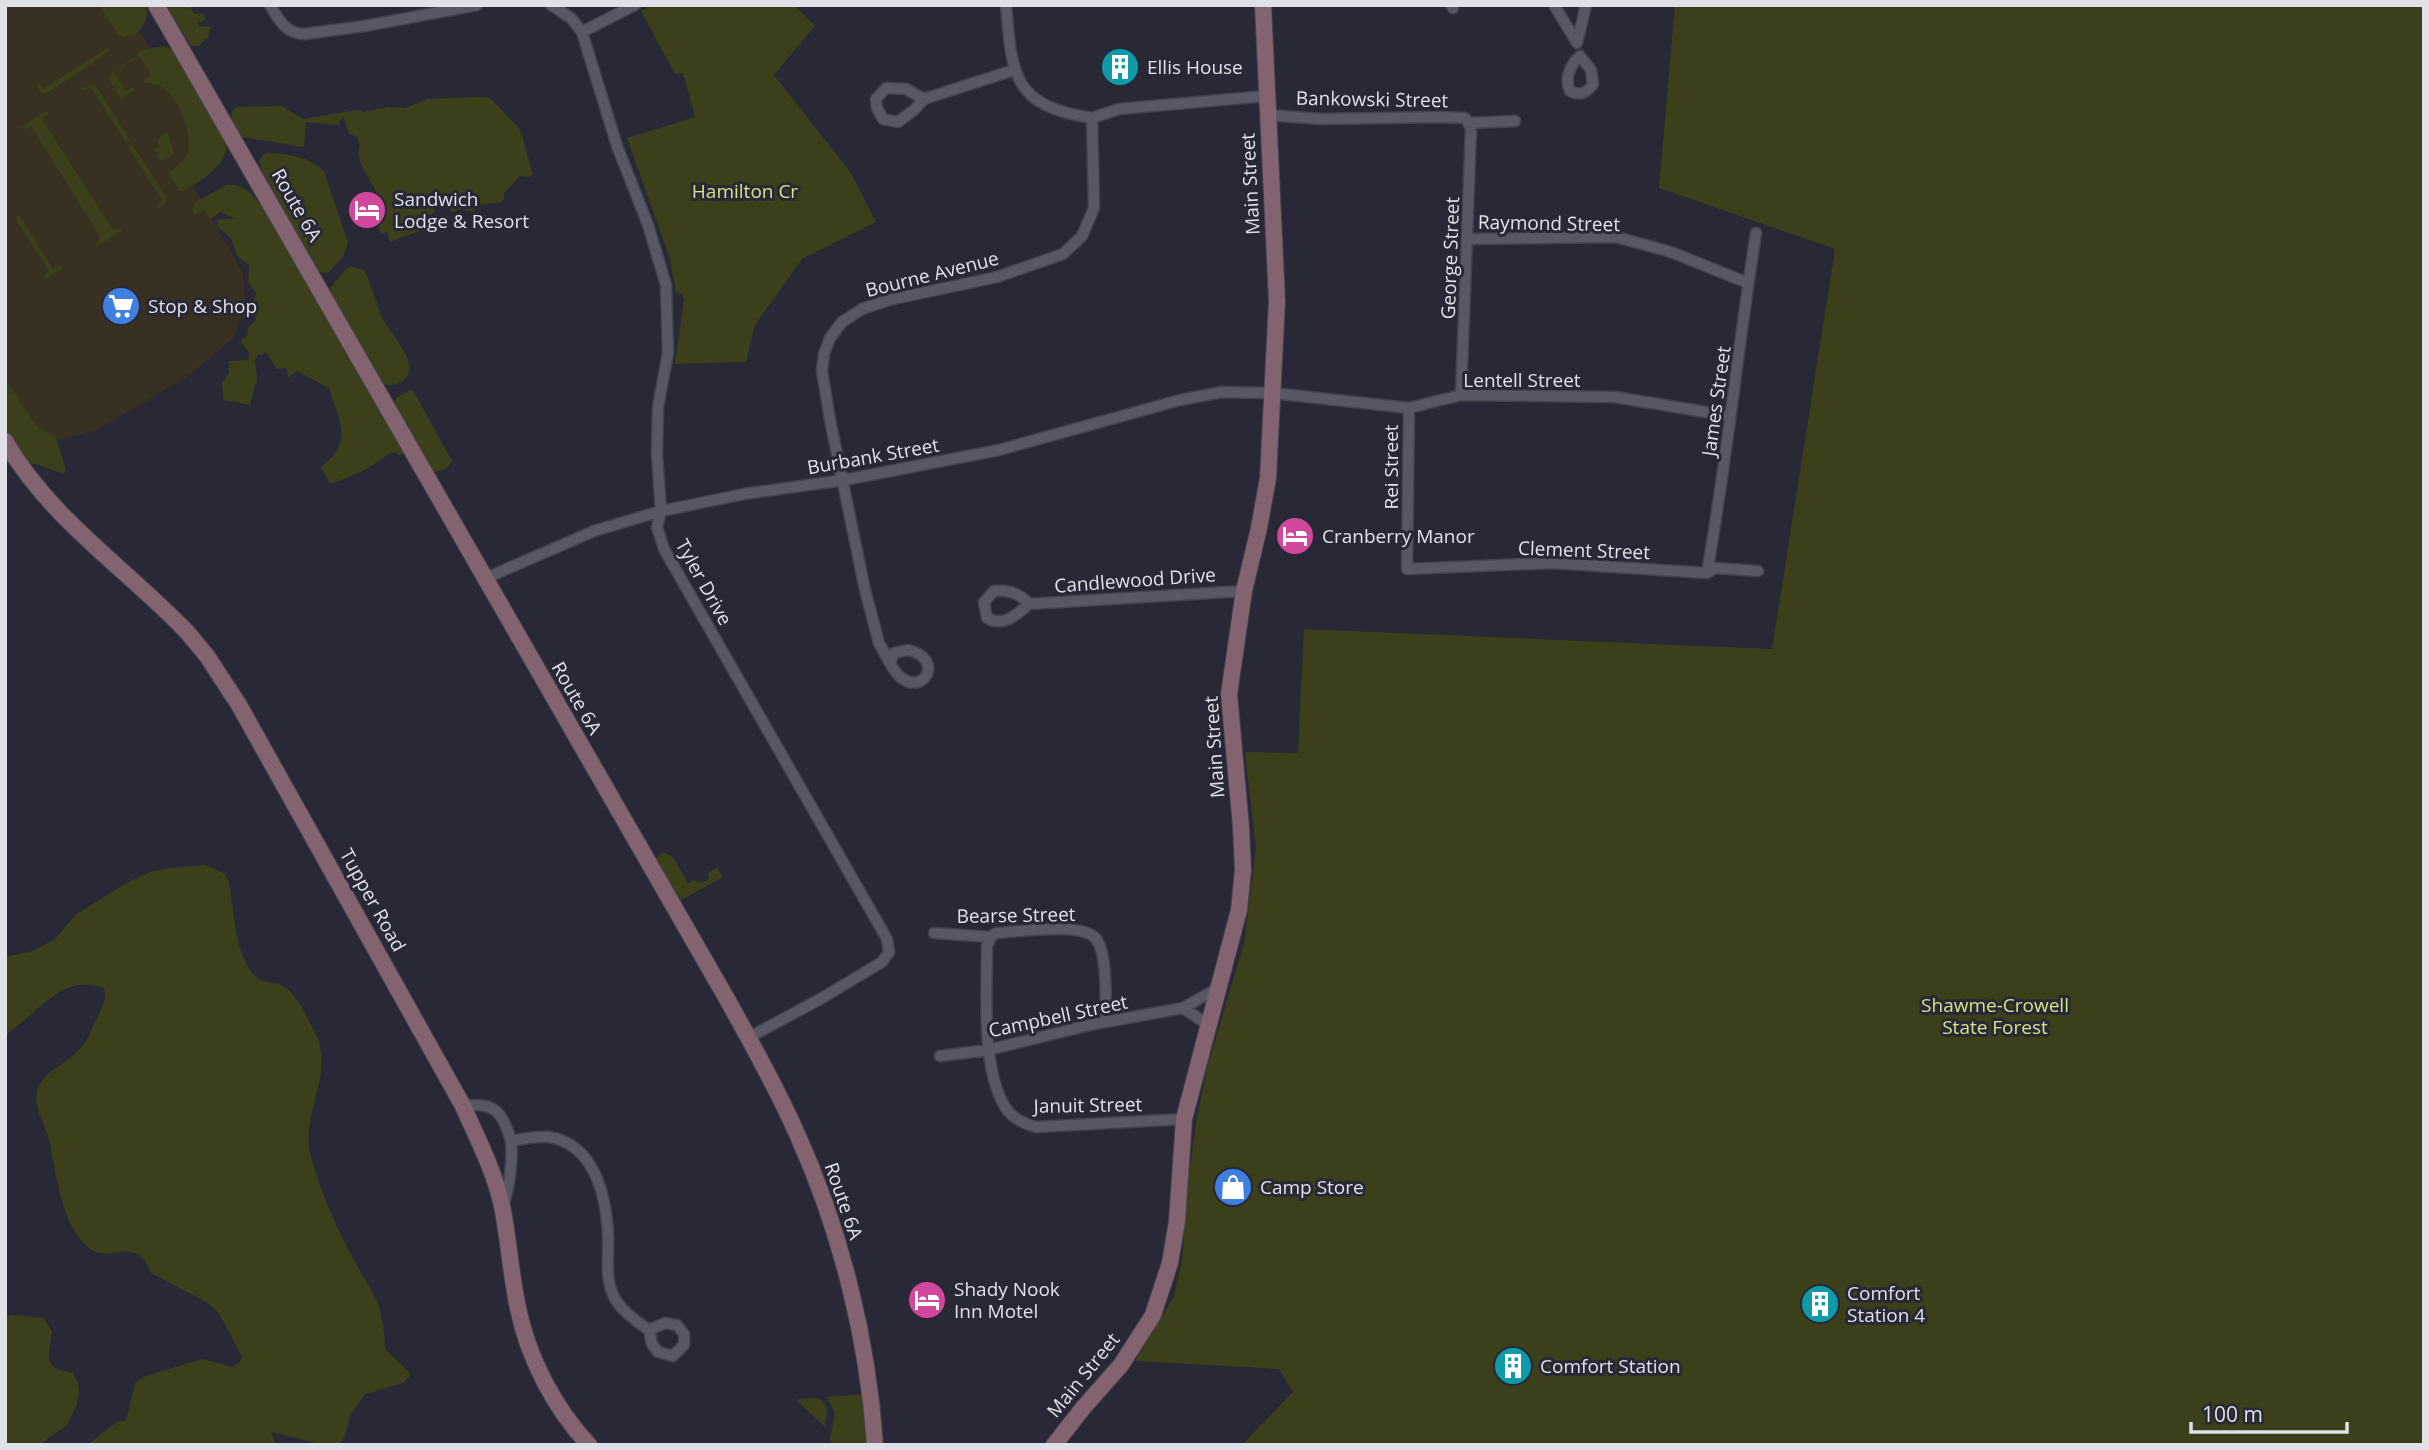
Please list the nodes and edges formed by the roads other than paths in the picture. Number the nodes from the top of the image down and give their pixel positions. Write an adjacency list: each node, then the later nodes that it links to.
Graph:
1 (156, 5): 33 (main road, Route 6A)
2 (270, 5): 3 (street)
3 (477, 5)
4 (551, 5): 10 (street)
5 (635, 5): 10 (street)
6 (1006, 5): 13 (street)
7 (1263, 5): 14 (main road, Main Street)
8 (1554, 5): 11 (street)
9 (1586, 5): 11 (street)
10 (582, 32): 29 (street, Tyler Drive)
11 (1577, 43): 12 (street)
12 (1580, 56)
13 (1014, 70): 15 (street); 17 (street)
14 (1266, 96): 16 (main road, Main Street); 17 (street)
15 (924, 99)
16 (1267, 115): 19 (street, Bankowski Street); 23 (main road, Main Street)
17 (1092, 118): 28 (street, Bourne Avenue)
18 (1515, 121): 19 (street, Bankowski Street)
19 (1468, 123): 21 (street, George Street)
20 (1756, 233): 22 (street, James Street)
21 (1469, 239): 22 (street, Raymond Street); 24 (street, George Street)
22 (1748, 283): 26 (street, James Street)
23 (1272, 393): 25 (street, Lentell Street); 28 (street, Burbank Street); 34 (main road, Main Street)
24 (1461, 396): 25 (street, Lentell Street); 26 (street, Lentell Street)
25 (1409, 408): 30 (street, Rei Street)
26 (1730, 416): 32 (street, James Street)
27 (5, 441): 46 (main road, Tupper Road)
28 (844, 480): 29 (street, Burbank Street); 36 (street, Bourne Avenue)
29 (661, 510): 33 (street, Burbank Street); 43 (street, Tyler Drive)
30 (1408, 569): 32 (street, Clement Street)
31 (1758, 571): 32 (street, Clement Street)
32 (1707, 573)
33 (486, 578): 43 (main road, Route 6A)
34 (1244, 591): 35 (street, Candlewood Drive); 39 (main road, Main Street)
35 (1029, 604)
36 (890, 663)
37 (934, 933): 38 (street, Bearse Street)
38 (991, 937): 41 (street, Bearse Street); 44 (street, Januit Street)
39 (1220, 986): 40 (street, Campbell Street); 42 (main road, Main Street)
40 (1183, 1008): 41 (street, Campbell Street); 42 (street)
41 (1106, 1022): 44 (street, Campbell Street)
42 (1210, 1026): 47 (main road, Main Street)
43 (748, 1038): 52 (main road, Route 6A)
44 (988, 1050): 45 (street, Campbell Street); 47 (street, Januit Street)
45 (940, 1056)
46 (463, 1106): 48 (street); 49 (main road, Tupper Road)
47 (1184, 1119): 53 (main road, Main Street)
48 (511, 1141): 49 (street); 50 (street)
49 (503, 1209): 51 (main road, Tupper Road)
50 (649, 1330)
51 (589, 1445)
52 (875, 1445)
53 (1054, 1445)

